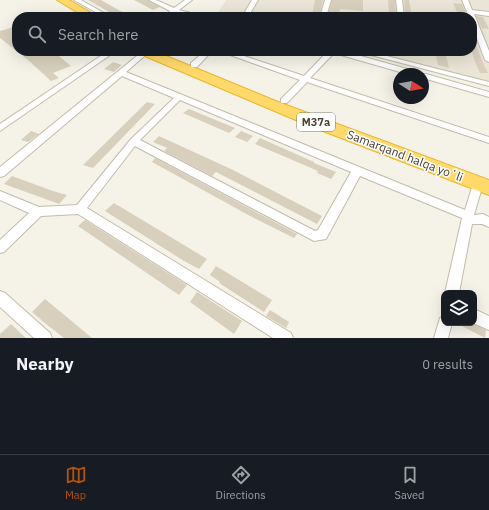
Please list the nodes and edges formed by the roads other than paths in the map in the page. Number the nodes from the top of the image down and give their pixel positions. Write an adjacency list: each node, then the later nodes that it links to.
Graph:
1 (51, 0): 10 (highway)
2 (152, 0): 9 (street)
3 (189, 0): 9 (street)
4 (255, 0): 14 (street)
5 (328, 0): 15 (street)
6 (399, 0): 16 (street)
7 (465, 0): 17 (street)
8 (73, 1): 11 (highway); 12 (street)
9 (175, 11): 13 (street)
10 (71, 12)
11 (87, 12)
12 (97, 12)
13 (180, 12)
14 (248, 12)
15 (324, 12)
16 (400, 12)
17 (470, 12)
18 (489, 14): 19 (street)
19 (477, 15)
20 (477, 30): 30 (street)
21 (106, 56): 40 (street)
22 (140, 56): 33 (street)
23 (158, 56): 31 (highway, Samarqand halqa yoʻli / M37a)
24 (171, 56): 31 (highway, Samarqand halqa yoʻli / M37a)
25 (200, 56): 31 (street)
26 (237, 56): 35 (street)
27 (327, 56): 35 (street)
28 (353, 56): 32 (street)
29 (386, 56): 36 (street)
30 (489, 60)
31 (185, 64): 39 (highway, Samarqand halqa yoʻli / M37a); 45 (highway, Samarqand halqa yoʻli / M37a)
32 (394, 68)
33 (121, 73): 38 (street); 44 (street)
34 (429, 78): 37 (street)
35 (306, 79): 39 (street); 41 (street)
36 (489, 84)
37 (489, 96)
38 (179, 97): 42 (street); 43 (street)
39 (284, 101): 45 (highway, Samarqand halqa yoʻli / M37a)
40 (0, 128)
41 (489, 140)
42 (134, 141): 43 (street); 47 (street)
43 (357, 171): 49 (street)
44 (0, 173)
45 (485, 184): 49 (street)
46 (0, 195): 48 (street)
47 (80, 209): 48 (street); 58 (street)
48 (38, 212): 51 (street)
49 (468, 218): 50 (street); 52 (street)
50 (489, 222)
51 (0, 248)
52 (453, 290)
53 (0, 298): 57 (street)
54 (477, 317): 55 (street)
55 (489, 323)
56 (444, 326): 59 (street)
57 (45, 338)
58 (286, 338)
59 (441, 338)

